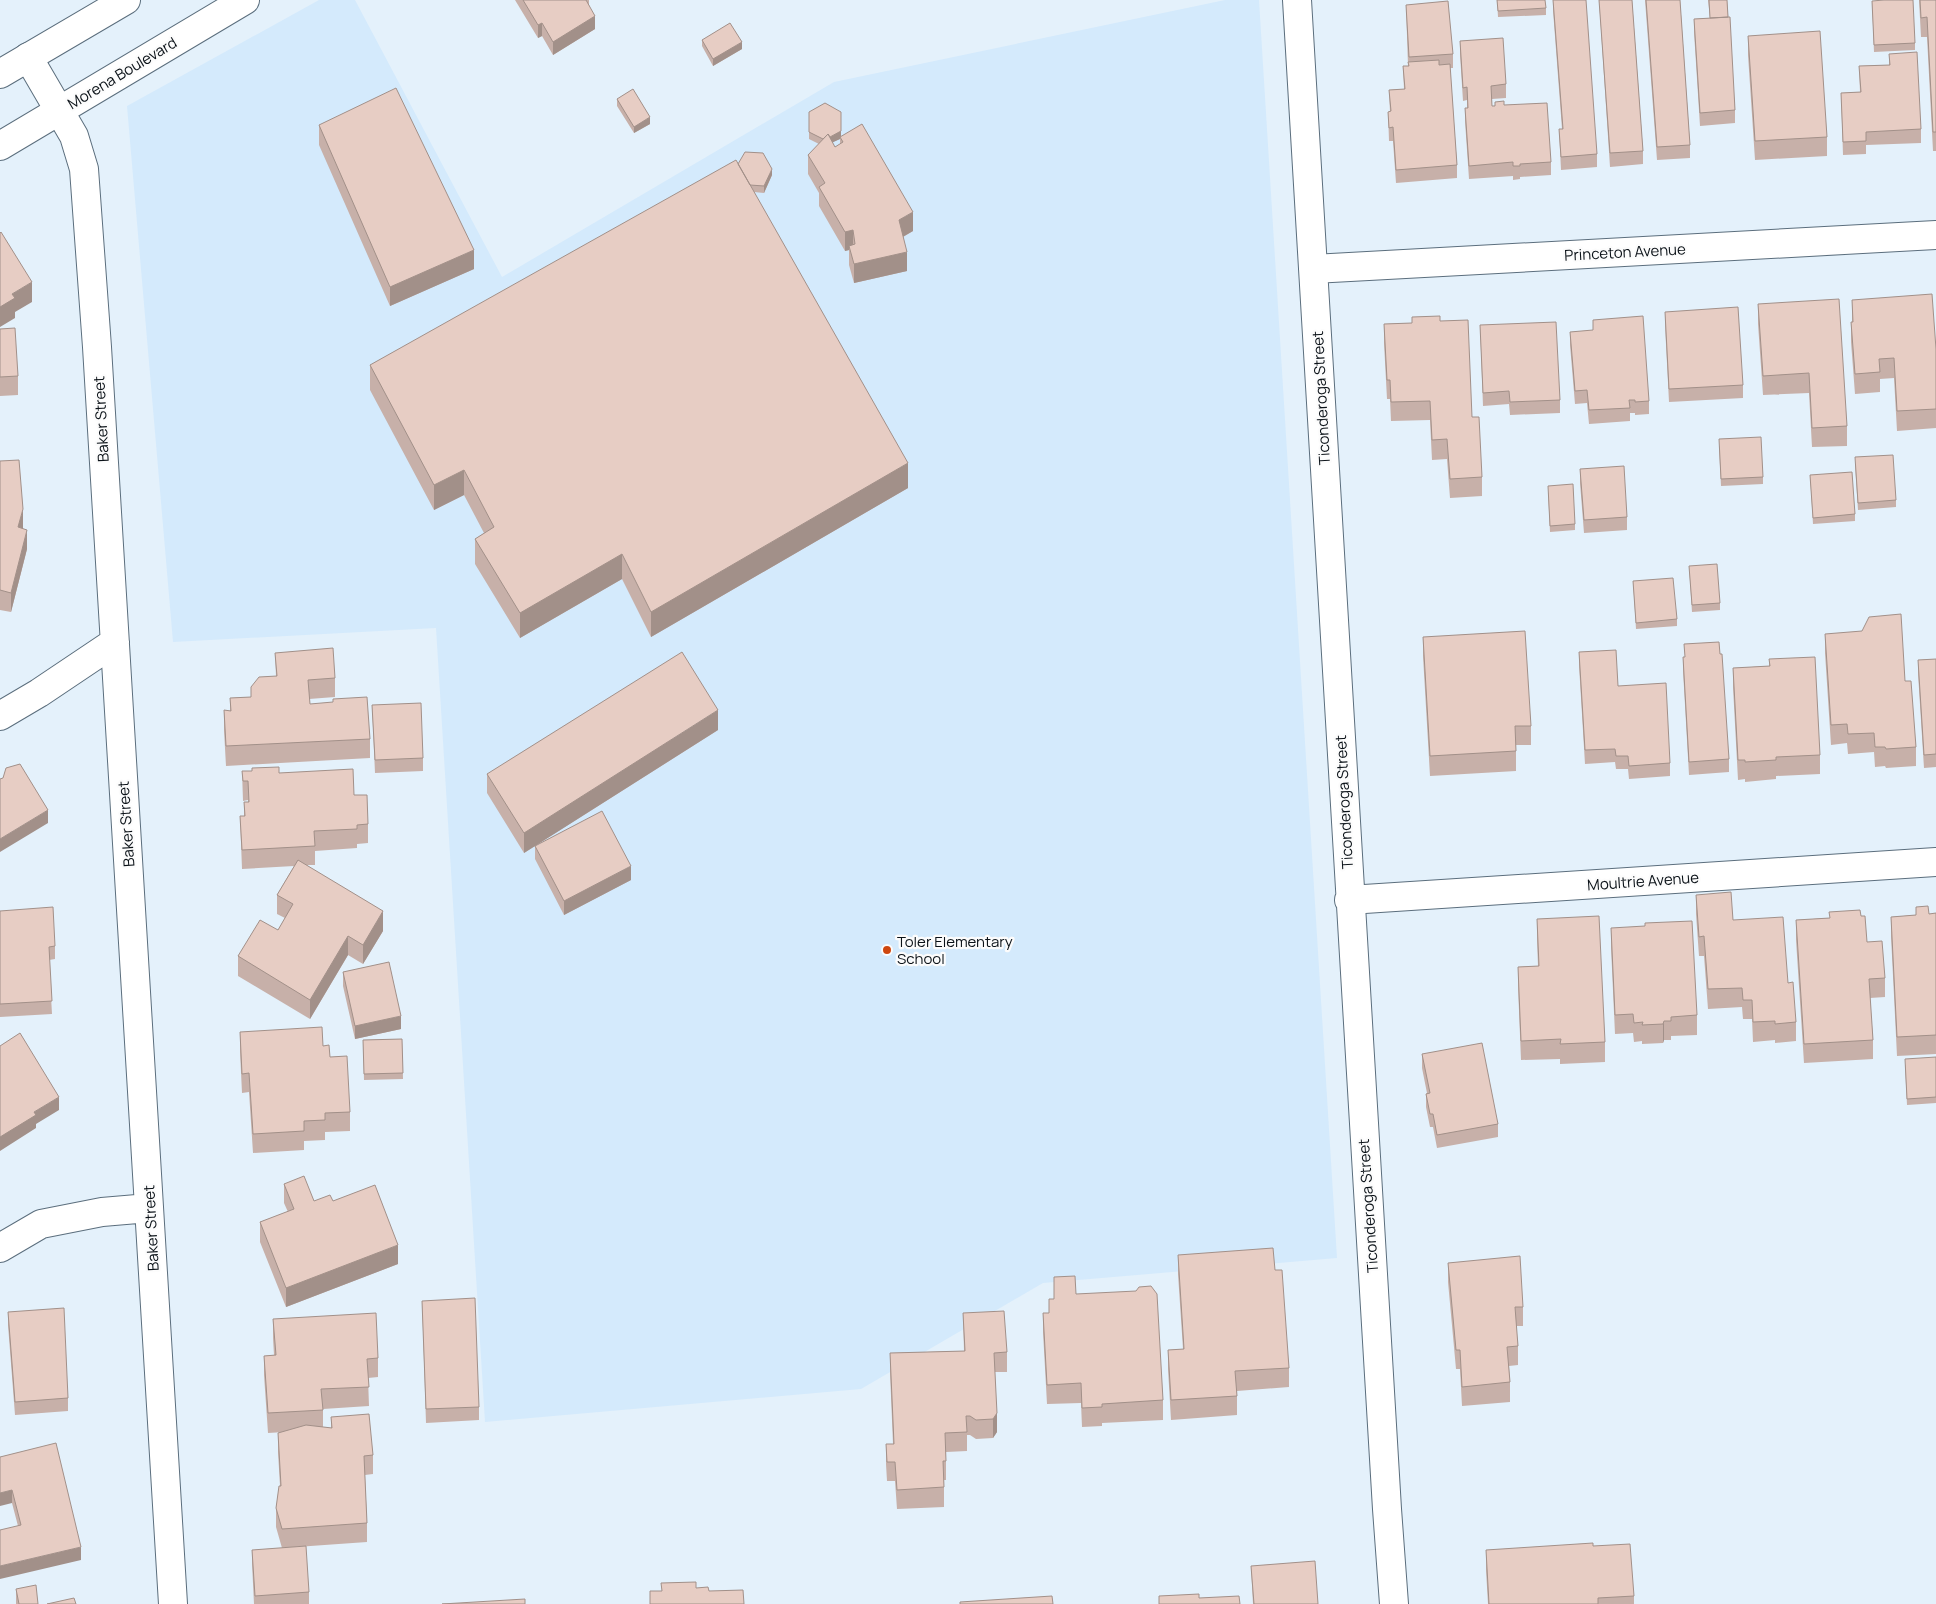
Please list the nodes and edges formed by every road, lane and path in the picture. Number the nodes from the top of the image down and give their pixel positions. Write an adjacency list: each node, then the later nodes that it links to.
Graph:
1 (126, 0): 4 (street)
2 (244, 0): 6 (street, Morena Boulevard)
3 (1297, 0): 9 (street, Ticonderoga Street)
4 (28, 57): 5 (street); 6 (street, Baker Street)
5 (0, 74)
6 (59, 111): 7 (street, Morena Boulevard); 10 (street, Baker Street)
7 (0, 146)
8 (1936, 235): 9 (street, Princeton Avenue)
9 (1314, 269): 13 (street, Ticonderoga Street)
10 (115, 642): 11 (street); 14 (street, Baker Street)
11 (0, 716)
12 (1936, 862): 13 (street, Moultrie Avenue)
13 (1350, 900): 17 (street, Ticonderoga Street)
14 (149, 1208): 15 (street); 16 (street, Baker Street)
15 (0, 1248)
16 (173, 1604)
17 (1394, 1604)

